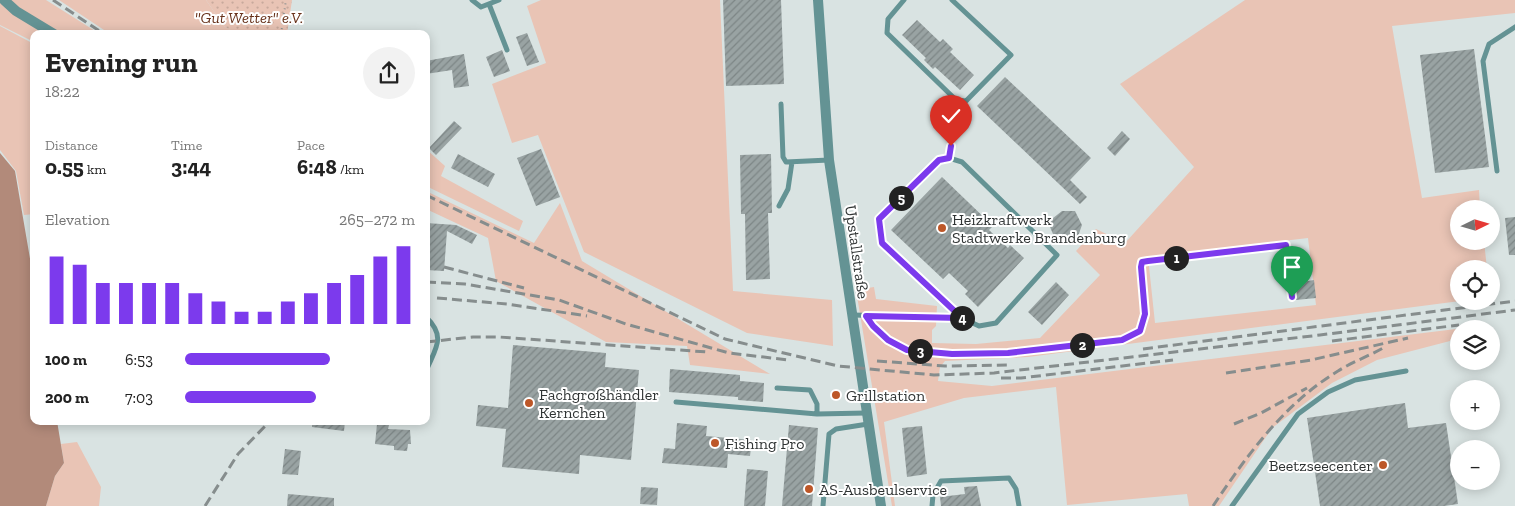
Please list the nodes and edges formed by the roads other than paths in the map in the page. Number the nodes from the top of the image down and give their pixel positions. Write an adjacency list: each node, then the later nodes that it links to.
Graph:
1 (4, 0): 9 (street)
2 (472, 0): 7 (lane)
3 (500, 0): 7 (lane)
4 (818, 0): 14 (street, Upstallstraße)
5 (904, 0): 11 (lane)
6 (952, 0): 11 (lane)
7 (489, 4): 10 (lane)
8 (1515, 27): 16 (lane)
9 (47, 30)
10 (507, 50)
11 (956, 100): 13 (lane)
12 (781, 104): 15 (lane)
13 (949, 158): 21 (lane); 21 (lane)
14 (829, 160): 15 (lane); 19 (street, Upstallstraße)
15 (792, 162): 17 (lane)
16 (1497, 171)
17 (779, 206)
18 (1292, 297): 20 (lane)
19 (851, 314): 20 (lane); 27 (street, Upstallstraße)
20 (866, 316): 21 (lane)
21 (962, 318)
22 (430, 322): 23 (lane)
23 (430, 362)
24 (1406, 371): 34 (lane)
25 (778, 388): 28 (lane)
26 (676, 402): 28 (lane)
27 (866, 413): 28 (lane); 29 (street, Upstallstraße)
28 (817, 414)
29 (868, 424): 30 (lane); 31 (street, Upstallstraße)
30 (823, 506)
31 (881, 506)
32 (932, 506): 33 (lane)
33 (1019, 506)
34 (1232, 506)

